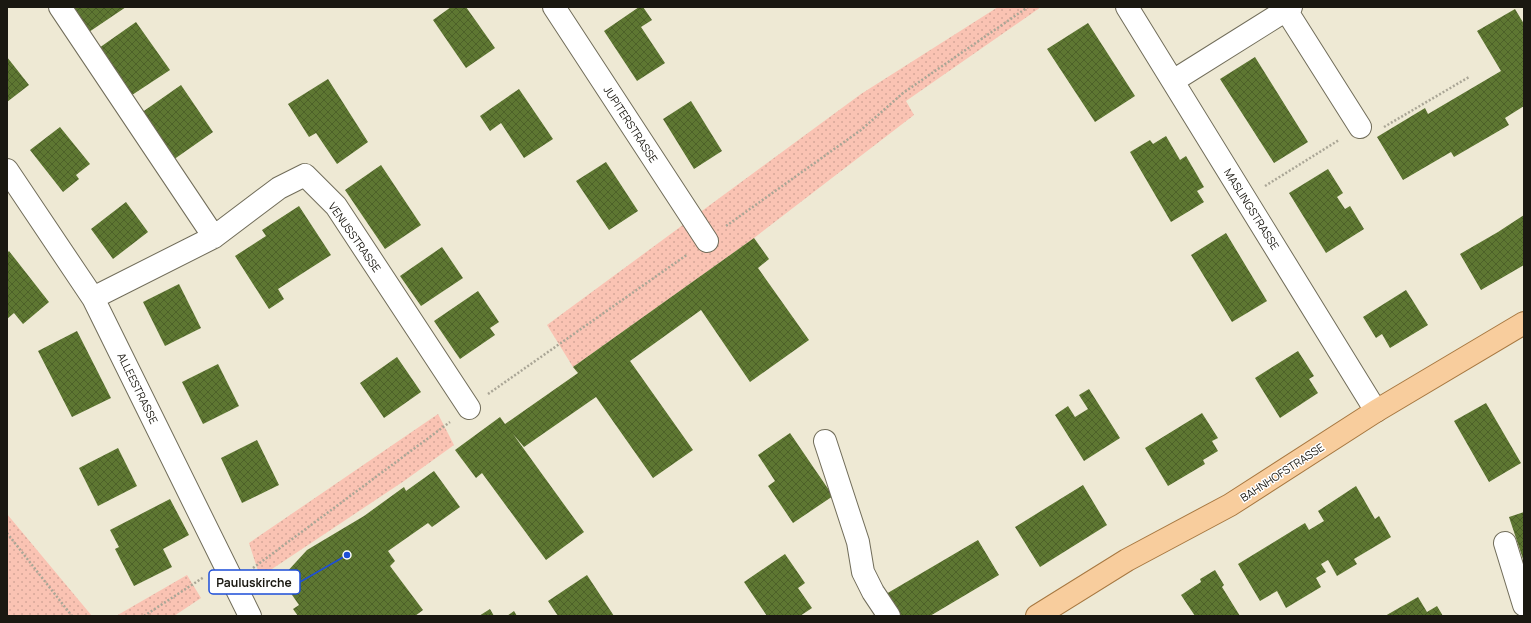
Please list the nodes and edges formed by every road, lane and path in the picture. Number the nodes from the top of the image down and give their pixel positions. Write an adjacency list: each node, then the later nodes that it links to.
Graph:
1 (60, 7): 11 (street)
2 (554, 7): 12 (street, JUPITERSTRASSE)
3 (1028, 7): 12 (path)
4 (1128, 7): 7 (street, MASLINGSTRASSE)
5 (1288, 9): 7 (street); 8 (street)
6 (1469, 77): 8 (path)
7 (1173, 81): 16 (street, MASLINGSTRASSE)
8 (1360, 127): 10 (path)
9 (7, 170): 13 (street, ALLEESTRASSE)
10 (1265, 186)
11 (214, 236): 13 (street, VENUSSTRASSE); 15 (street, VENUSSTRASSE)
12 (707, 240): 15 (path)
13 (93, 298): 20 (street, ALLEESTRASSE)
14 (1524, 323): 16 (main road, BAHNHOFSTRASSE)
15 (469, 408): 20 (path)
16 (1376, 412): 26 (main road, BAHNHOFSTRASSE)
17 (825, 441): 25 (street)
18 (7, 533): 22 (path)
19 (1505, 543): 21 (street)
20 (229, 573): 23 (path); 24 (street, ALLEESTRASSE)
21 (1524, 605)
22 (72, 616)
23 (144, 616)
24 (250, 616)
25 (889, 616)
26 (1037, 616)

